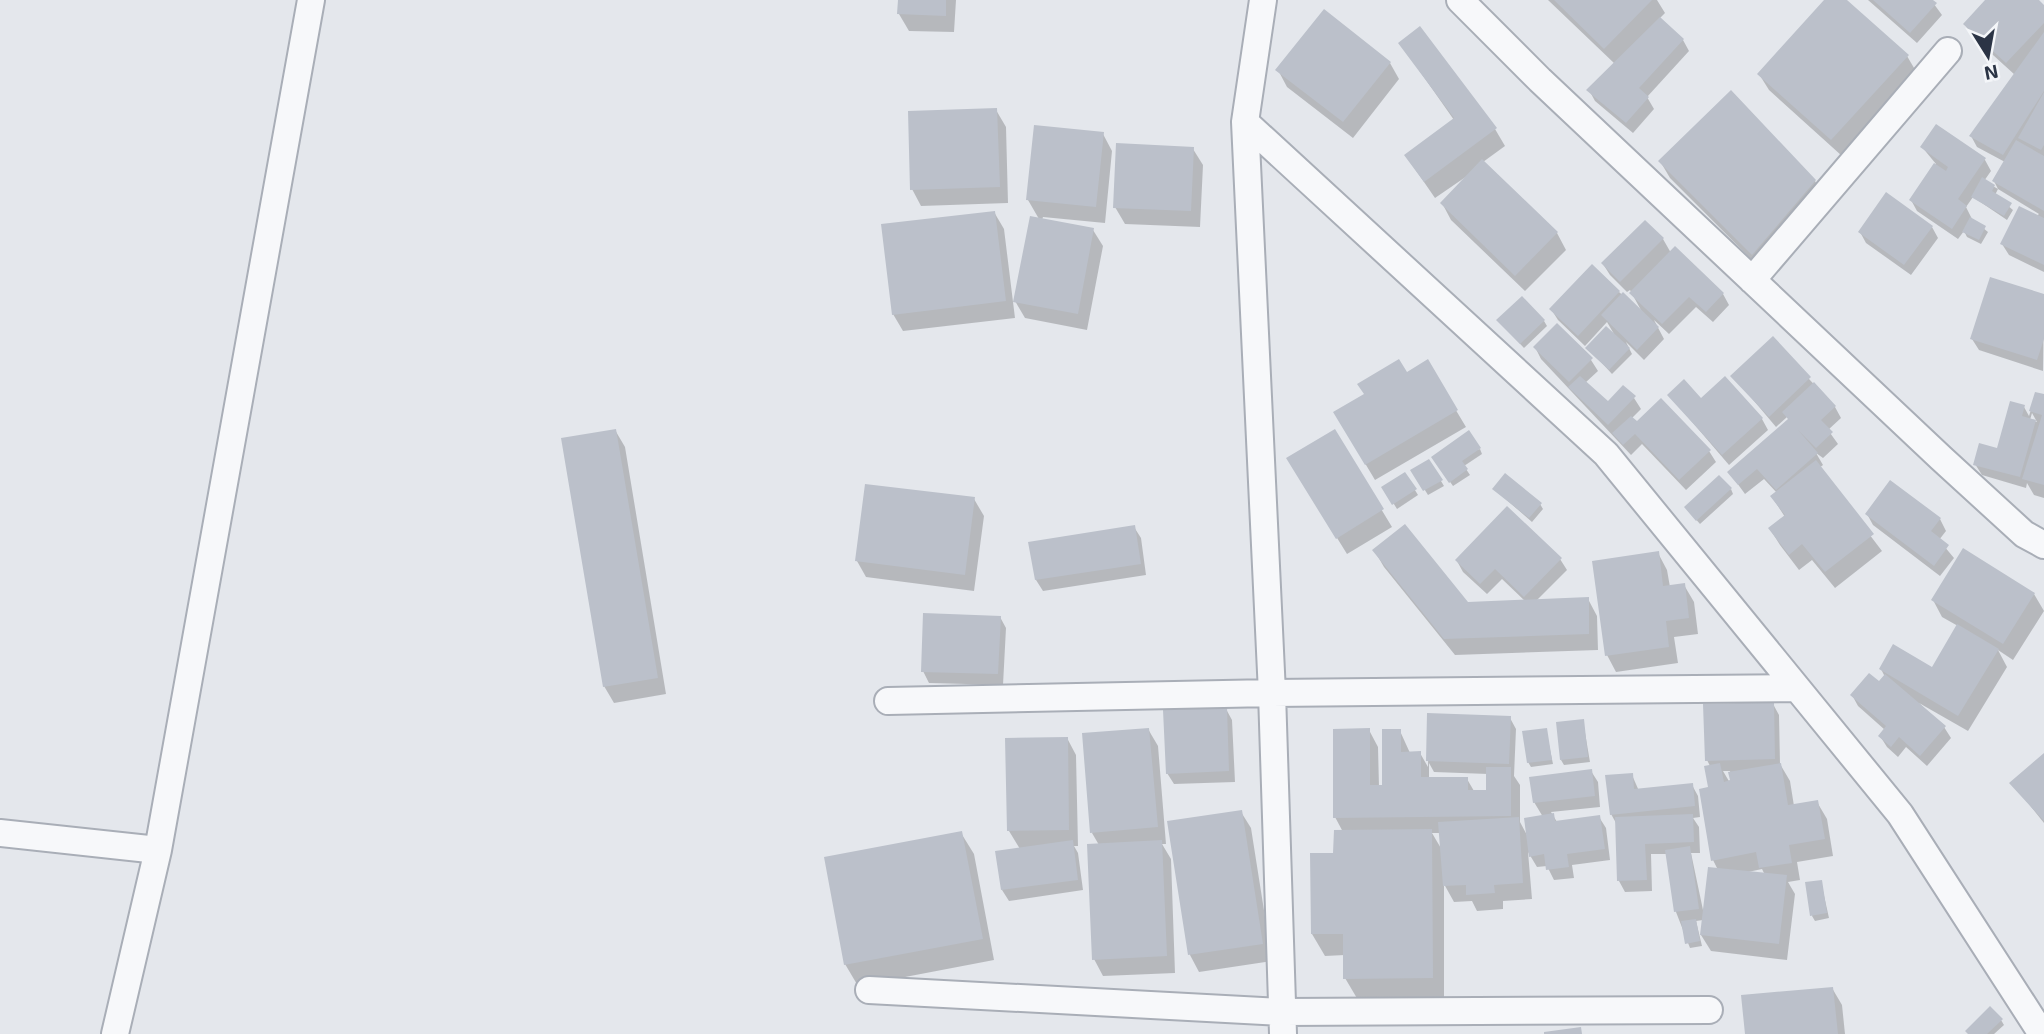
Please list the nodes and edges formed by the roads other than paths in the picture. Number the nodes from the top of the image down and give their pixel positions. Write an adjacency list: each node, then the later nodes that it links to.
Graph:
1 (311, 0): 12 (street)
2 (1263, 0): 5 (street)
3 (1460, 0): 6 (street)
4 (1948, 51): 6 (street)
5 (1245, 122): 8 (street); 9 (street)
6 (1752, 280): 7 (street)
7 (2044, 545)
8 (1797, 688): 9 (street); 17 (street)
9 (1272, 693): 10 (street); 15 (street)
10 (888, 701)
11 (0, 833): 12 (street)
12 (158, 850): 16 (street)
13 (869, 990): 15 (street)
14 (1709, 1010): 15 (street)
15 (1283, 1023)
16 (115, 1034)
17 (2042, 1034)

